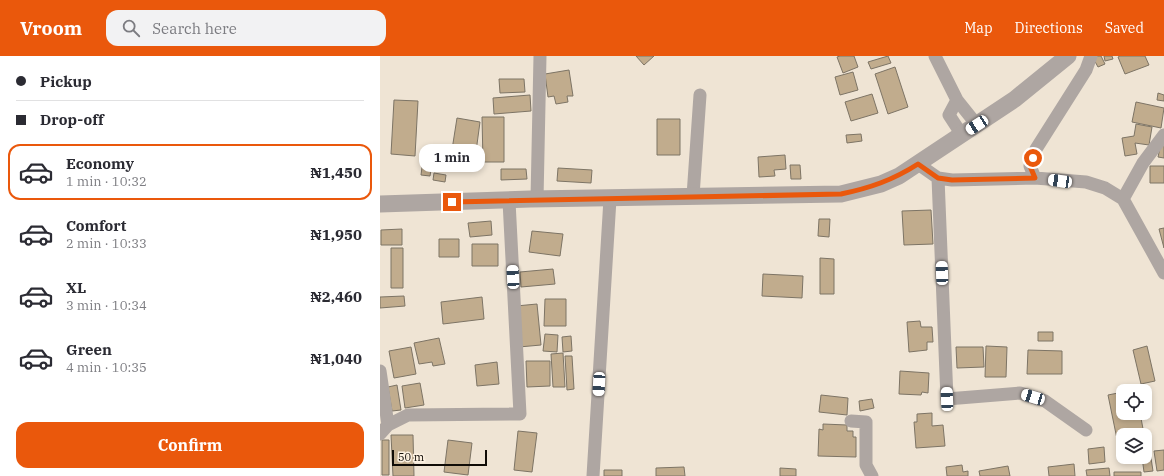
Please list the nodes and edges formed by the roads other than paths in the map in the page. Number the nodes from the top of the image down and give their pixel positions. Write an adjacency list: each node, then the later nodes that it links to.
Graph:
1 (540, 56): 14 (street)
2 (935, 56): 6 (street)
3 (1068, 56): 7 (street)
4 (1091, 56): 12 (street)
5 (700, 95): 13 (street)
6 (957, 100): 7 (street); 8 (street)
7 (977, 125): 8 (street)
8 (962, 135): 10 (street)
9 (1164, 135): 16 (street)
10 (918, 164): 11 (street); 13 (street)
11 (938, 178): 12 (street); 23 (street)
12 (1035, 178): 16 (street)
13 (693, 196): 15 (street)
14 (537, 199): 15 (street); 17 (street)
15 (610, 199): 24 (street)
16 (1123, 199): 19 (street)
17 (509, 201): 18 (street); 22 (street)
18 (380, 204)
19 (1164, 273)
20 (380, 371): 22 (street)
21 (851, 420): 25 (street)
22 (384, 429)
23 (1086, 430)
24 (593, 476)
25 (872, 476)

